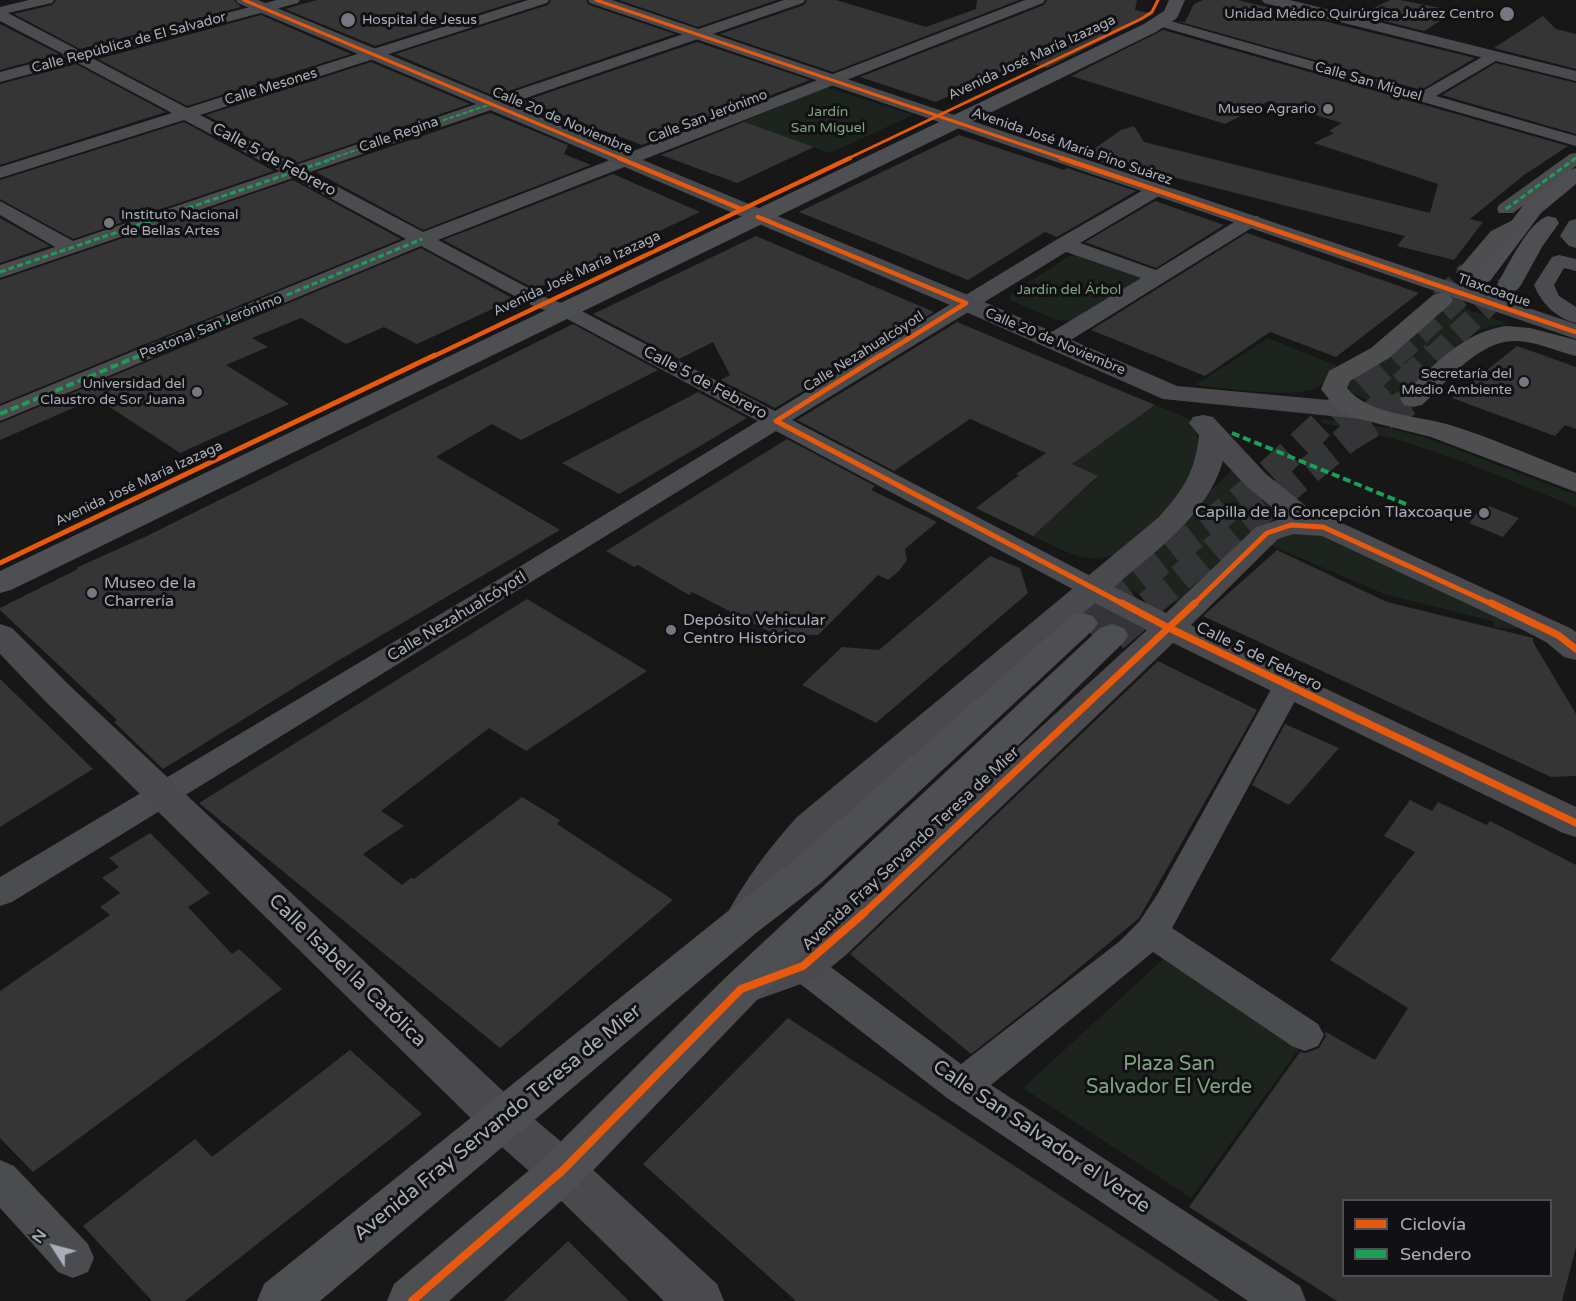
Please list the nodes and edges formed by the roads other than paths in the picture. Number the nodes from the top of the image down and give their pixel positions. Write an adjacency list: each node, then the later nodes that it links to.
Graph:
1 (47, 0): 12 (street)
2 (244, 0): 11 (main road, Calle 20 de Noviembre)
3 (293, 0): 11 (street, Calle República de El Salvador)
4 (542, 0): 15 (street, Calle Mesones)
5 (596, 0): 14 (main road, Avenida José María Pino Suárez)
6 (798, 0): 14 (street, Calle Regina)
7 (1038, 0): 20 (street, Calle San Jerónimo)
8 (1158, 0): 24 (main road, Avenida José María Izazaga)
9 (1177, 0): 13 (main road, Avenida José María Izazaga)
10 (1270, 0): 17 (main road)
11 (263, 8): 15 (main road, Calle 20 de Noviembre); 16 (street, Calle República de El Salvador)
12 (0, 13): 16 (street, Calle 5 de Febrero)
13 (1160, 22): 21 (street, Calle San Miguel); 24 (main road, Avenida José María Izazaga)
14 (697, 34): 20 (main road, Avenida José María Pino Suárez); 22 (street, Calle Regina)
15 (374, 55): 22 (main road, Calle 20 de Noviembre); 23 (street, Calle Mesones)
16 (78, 56): 19 (street, Calle República de El Salvador); 23 (street, Calle 5 de Febrero)
17 (1494, 56): 18 (main road); 21 (street)
18 (1576, 76)
19 (0, 77)
20 (835, 80): 24 (main road, Avenida José María Pino Suárez); 27 (street, Calle San Jerónimo)
21 (1423, 98): 25 (street, Calle San Miguel)
22 (491, 104): 27 (main road, Calle 20 de Noviembre); 28 (street, Calle Regina)
23 (186, 114): 28 (street, Calle 5 de Febrero); 29 (street, Calle Mesones)
24 (948, 118): 31 (main road, Avenida José María Pino Suárez); 34 (main road, Avenida José María Izazaga)
25 (1576, 141)
26 (1576, 158): 35 (street)
27 (627, 161): 34 (main road, Calle 20 de Noviembre); 38 (street, Calle San Jerónimo)
28 (294, 171): 38 (street, Calle 5 de Febrero); 41 (street, Calle Regina)
29 (0, 173)
30 (1576, 174): 35 (main road)
31 (1158, 189): 36 (main road, Avenida José María Pino Suárez); 40 (street, Calle Nezahualcóyotl)
32 (1576, 200): 47 (main road)
33 (0, 207): 41 (street)
34 (750, 213): 49 (main road, Calle 20 de Noviembre); 50 (main road, Avenida José María Izazaga)
35 (1512, 217): 45 (highway)
36 (1251, 220): 44 (main road, Avenida José María Pino Suárez); 46 (street)
37 (1576, 225): 39 (street)
38 (422, 239): 50 (street, Calle 5 de Febrero); 58 (street, Peatonal San Jerónimo)
39 (1576, 242)
40 (1063, 244): 46 (street); 49 (street, Calle Nezahualcóyotl)
41 (71, 248): 43 (street, Calle Regina)
42 (1576, 265): 51 (street)
43 (0, 272)
44 (1404, 273): 52 (main road, Tlaxcoaque)
45 (1475, 274)
46 (1157, 277): 53 (street)
47 (1509, 285)
48 (1441, 300): 57 (highway)
49 (966, 303): 53 (main road, Calle 20 de Noviembre); 59 (street, Calle Nezahualcóyotl)
50 (554, 307): 59 (street, Calle 5 de Febrero); 64 (main road, Avenida José María Izazaga); 65 (main road, Avenida José María Izazaga)
51 (1576, 317)
52 (1576, 332)
53 (1053, 341): 55 (main road, Calle 20 de Noviembre)
54 (1576, 348): 56 (highway)
55 (1172, 393): 57 (main road); 60 (main road)
56 (1404, 409): 57 (highway); 61 (highway); 62 (highway)
57 (1361, 411)
58 (0, 414)
59 (776, 421): 66 (street, Calle 5 de Febrero); 71 (street, Calle Nezahualcóyotl)
60 (1213, 432): 63 (main road); 66 (main road, Avenida Fray Servando Teresa de Mier)
61 (1576, 470)
62 (1576, 483)
63 (1323, 527): 67 (main road, Avenida Fray Servando Teresa de Mier); 69 (main road)
64 (0, 563)
65 (0, 583)
66 (1092, 588): 67 (main road, Calle 5 de Febrero); 74 (main road, Avenida Fray Servando Teresa de Mier)
67 (1169, 628): 70 (main road, Calle 5 de Febrero); 76 (main road, Avenida Fray Servando Teresa de Mier)
68 (0, 635): 71 (main road, Calle Isabel la Católica)
69 (1576, 649)
70 (1288, 686): 72 (main road, Calle 5 de Febrero); 75 (street)
71 (163, 795): 73 (street, Calle Nezahualcóyotl); 80 (main road, Calle Isabel la Católica)
72 (1576, 823)
73 (0, 893)
74 (742, 922): 77 (main road, Avenida Fray Servando Teresa de Mier); 80 (main road, Avenida Fray Servando Teresa de Mier)
75 (1151, 932): 78 (street); 79 (street)
76 (803, 966): 77 (main road, Avenida Fray Servando Teresa de Mier); 79 (street, Calle San Salvador el Verde)
77 (741, 989): 81 (main road, Avenida Fray Servando Teresa de Mier)
78 (1305, 1035)
79 (961, 1086): 87 (street, Calle San Salvador el Verde)
80 (503, 1120): 81 (main road, Calle Isabel la Católica); 84 (main road, Avenida Fray Servando Teresa de Mier)
81 (562, 1171): 85 (main road, Avenida Fray Servando Teresa de Mier); 86 (main road, Calle Isabel la Católica)
82 (0, 1179): 83 (street)
83 (73, 1258)
84 (282, 1301)
85 (412, 1301)
86 (699, 1301)
87 (1285, 1301)

